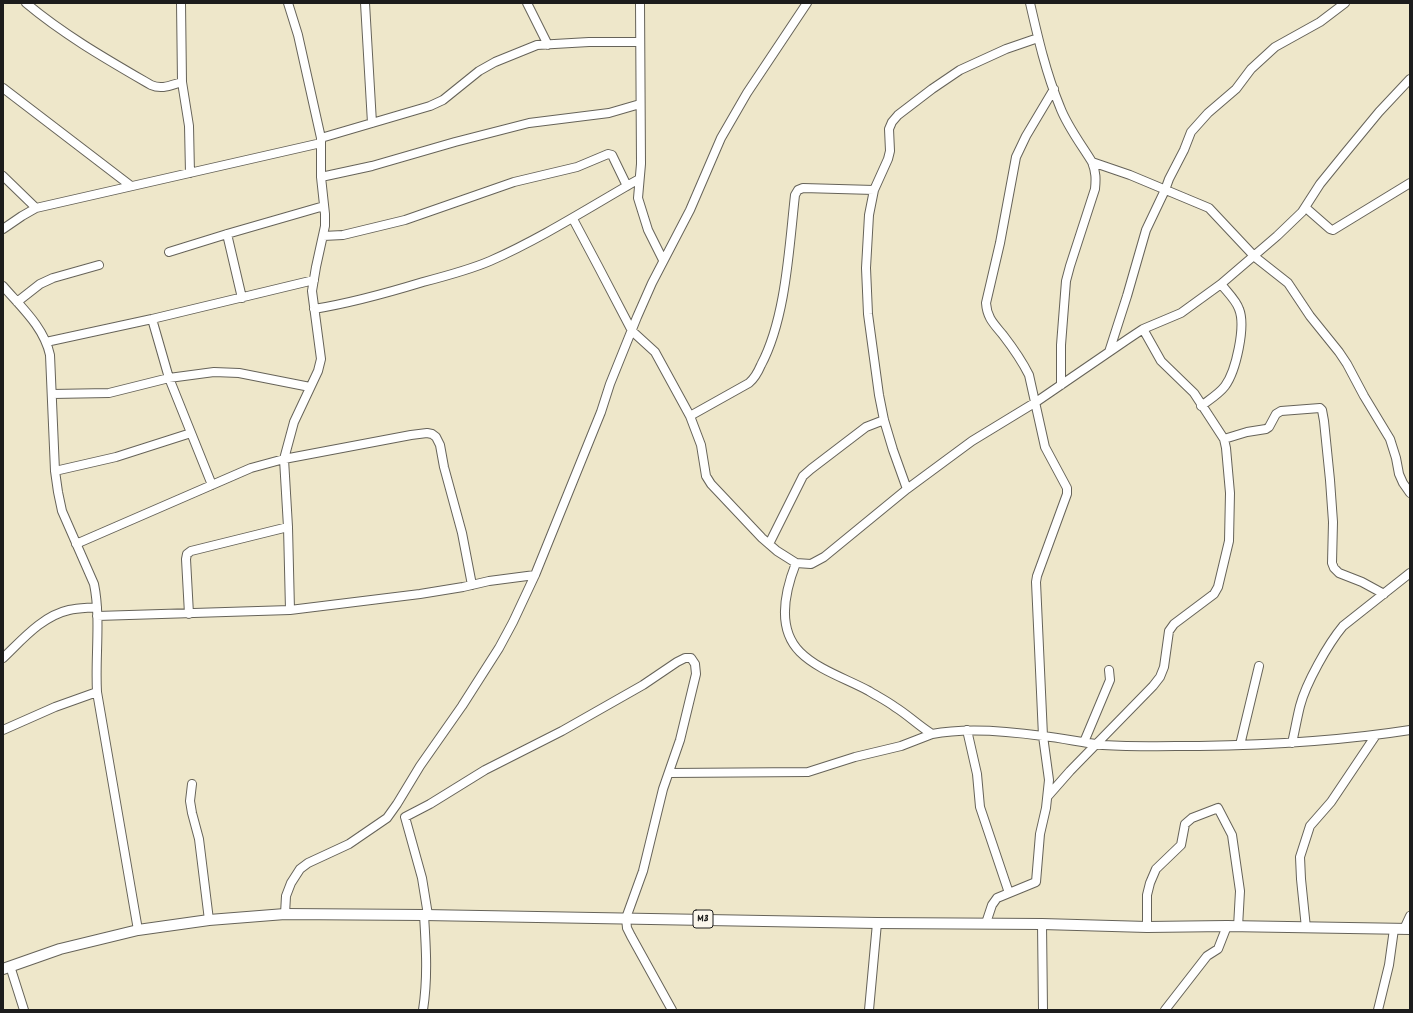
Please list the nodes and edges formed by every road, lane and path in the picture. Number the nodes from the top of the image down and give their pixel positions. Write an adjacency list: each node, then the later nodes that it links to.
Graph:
1 (26, 3): 14 (street)
2 (181, 3): 14 (street)
3 (288, 3): 19 (street)
4 (364, 3): 18 (street)
5 (527, 3): 12 (street)
6 (640, 3): 11 (street)
7 (807, 3): 39 (street)
8 (1030, 3): 10 (street)
9 (1345, 3): 29 (street)
10 (1038, 38): 16 (street); 28 (street)
11 (640, 42): 12 (street); 17 (street)
12 (548, 45): 18 (street)
13 (1410, 79): 32 (street)
14 (182, 82): 21 (street)
15 (3, 88): 26 (street)
16 (1054, 89): 20 (street); 56 (street)
17 (640, 104): 23 (street); 24 (street)
18 (372, 123): 19 (street)
19 (321, 140): 21 (street); 23 (street)
20 (1092, 162): 29 (street); 53 (street)
21 (190, 173): 26 (street)
22 (3, 176): 31 (street)
23 (321, 177): 30 (street)
24 (639, 179): 27 (street); 39 (street)
25 (1410, 183): 32 (street)
26 (131, 186): 31 (street)
27 (627, 186): 33 (street); 36 (street)
28 (874, 190): 58 (street); 59 (street)
29 (1165, 190): 38 (street); 51 (street)
30 (324, 206): 35 (street); 36 (street)
31 (36, 208): 34 (street)
32 (1306, 208): 38 (street)
33 (573, 219): 46 (street); 49 (street)
34 (3, 229)
35 (227, 234): 37 (street); 44 (street)
36 (323, 236): 41 (street)
37 (169, 252)
38 (1255, 257): 42 (street); 66 (street)
39 (663, 260): 49 (street)
40 (99, 265): 45 (street)
41 (314, 280): 44 (street); 46 (street)
42 (1221, 284): 48 (street); 57 (street)
43 (3, 286): 45 (street)
44 (242, 298): 47 (street)
45 (17, 302): 50 (street)
46 (314, 309): 54 (street)
47 (152, 319): 50 (street); 52 (street)
48 (1143, 329): 51 (street); 57 (street)
49 (632, 331): 58 (street); 72 (street)
50 (46, 342): 55 (street)
51 (1109, 352): 53 (street)
52 (169, 378): 54 (street); 55 (street); 60 (street)
53 (1061, 385): 56 (street)
54 (310, 387): 62 (street)
55 (52, 394): 63 (street)
56 (1036, 402): 65 (street); 88 (street)
57 (1202, 406): 61 (street)
58 (690, 416): 69 (street)
59 (884, 420): 65 (street); 69 (street)
60 (191, 434): 63 (street); 64 (street)
61 (1224, 439): 74 (street); 91 (street)
62 (284, 459): 64 (street); 67 (street); 73 (street)
63 (55, 471): 68 (street)
64 (212, 485): 68 (street)
65 (907, 489): 70 (street)
66 (1410, 493)
67 (288, 527): 76 (street); 77 (street)
68 (76, 544): 75 (street)
69 (769, 544): 70 (street)
70 (796, 563): 86 (street)
71 (1410, 573): 74 (street)
72 (534, 575): 73 (street); 96 (street)
73 (472, 585): 76 (street)
74 (1384, 594): 90 (street)
75 (97, 607): 78 (street); 79 (street)
76 (290, 610): 77 (street)
77 (189, 614): 78 (street)
78 (97, 616): 82 (street)
79 (3, 658)
80 (1258, 666): 92 (street)
81 (1109, 670): 89 (street)
82 (97, 692): 83 (street); 112 (street)
83 (3, 730)
84 (967, 730): 86 (street); 88 (street); 98 (street)
85 (1410, 730): 87 (street)
86 (932, 734): 93 (street)
87 (1376, 735): 90 (street); 110 (street)
88 (1043, 736): 89 (street); 95 (street)
89 (1084, 742): 91 (street)
90 (1292, 743): 92 (street)
91 (1096, 744): 92 (street); 95 (street)
92 (1240, 745)
93 (669, 773): 97 (street); 102 (street)
94 (192, 784): 103 (street)
95 (1048, 796): 98 (street)
96 (398, 804): 97 (street); 99 (street)
97 (405, 817): 100 (street)
98 (1009, 893): 105 (street)
99 (285, 914): 100 (main road, M3); 103 (main road, M3)
100 (426, 915): 102 (main road, M3); 115 (street)
101 (1410, 916): 111 (street)
102 (626, 918): 104 (main road, M3); 116 (street)
103 (209, 920): 112 (main road, M3)
104 (877, 922): 105 (main road, M3); 117 (street)
105 (986, 923): 106 (main road, M3)
106 (1042, 924): 109 (main road, M3); 118 (street)
107 (1227, 926): 108 (main road, M3); 109 (main road, M3); 119 (street)
108 (1238, 926): 109 (street); 110 (main road, M3)
109 (1147, 927)
110 (1306, 928): 111 (main road, M3)
111 (1403, 929): 120 (street)
112 (138, 930): 113 (main road, M3)
113 (7, 968): 114 (street)
114 (24, 1010)
115 (424, 1010)
116 (672, 1010)
117 (869, 1010)
118 (1043, 1010)
119 (1165, 1010)
120 (1378, 1010)

